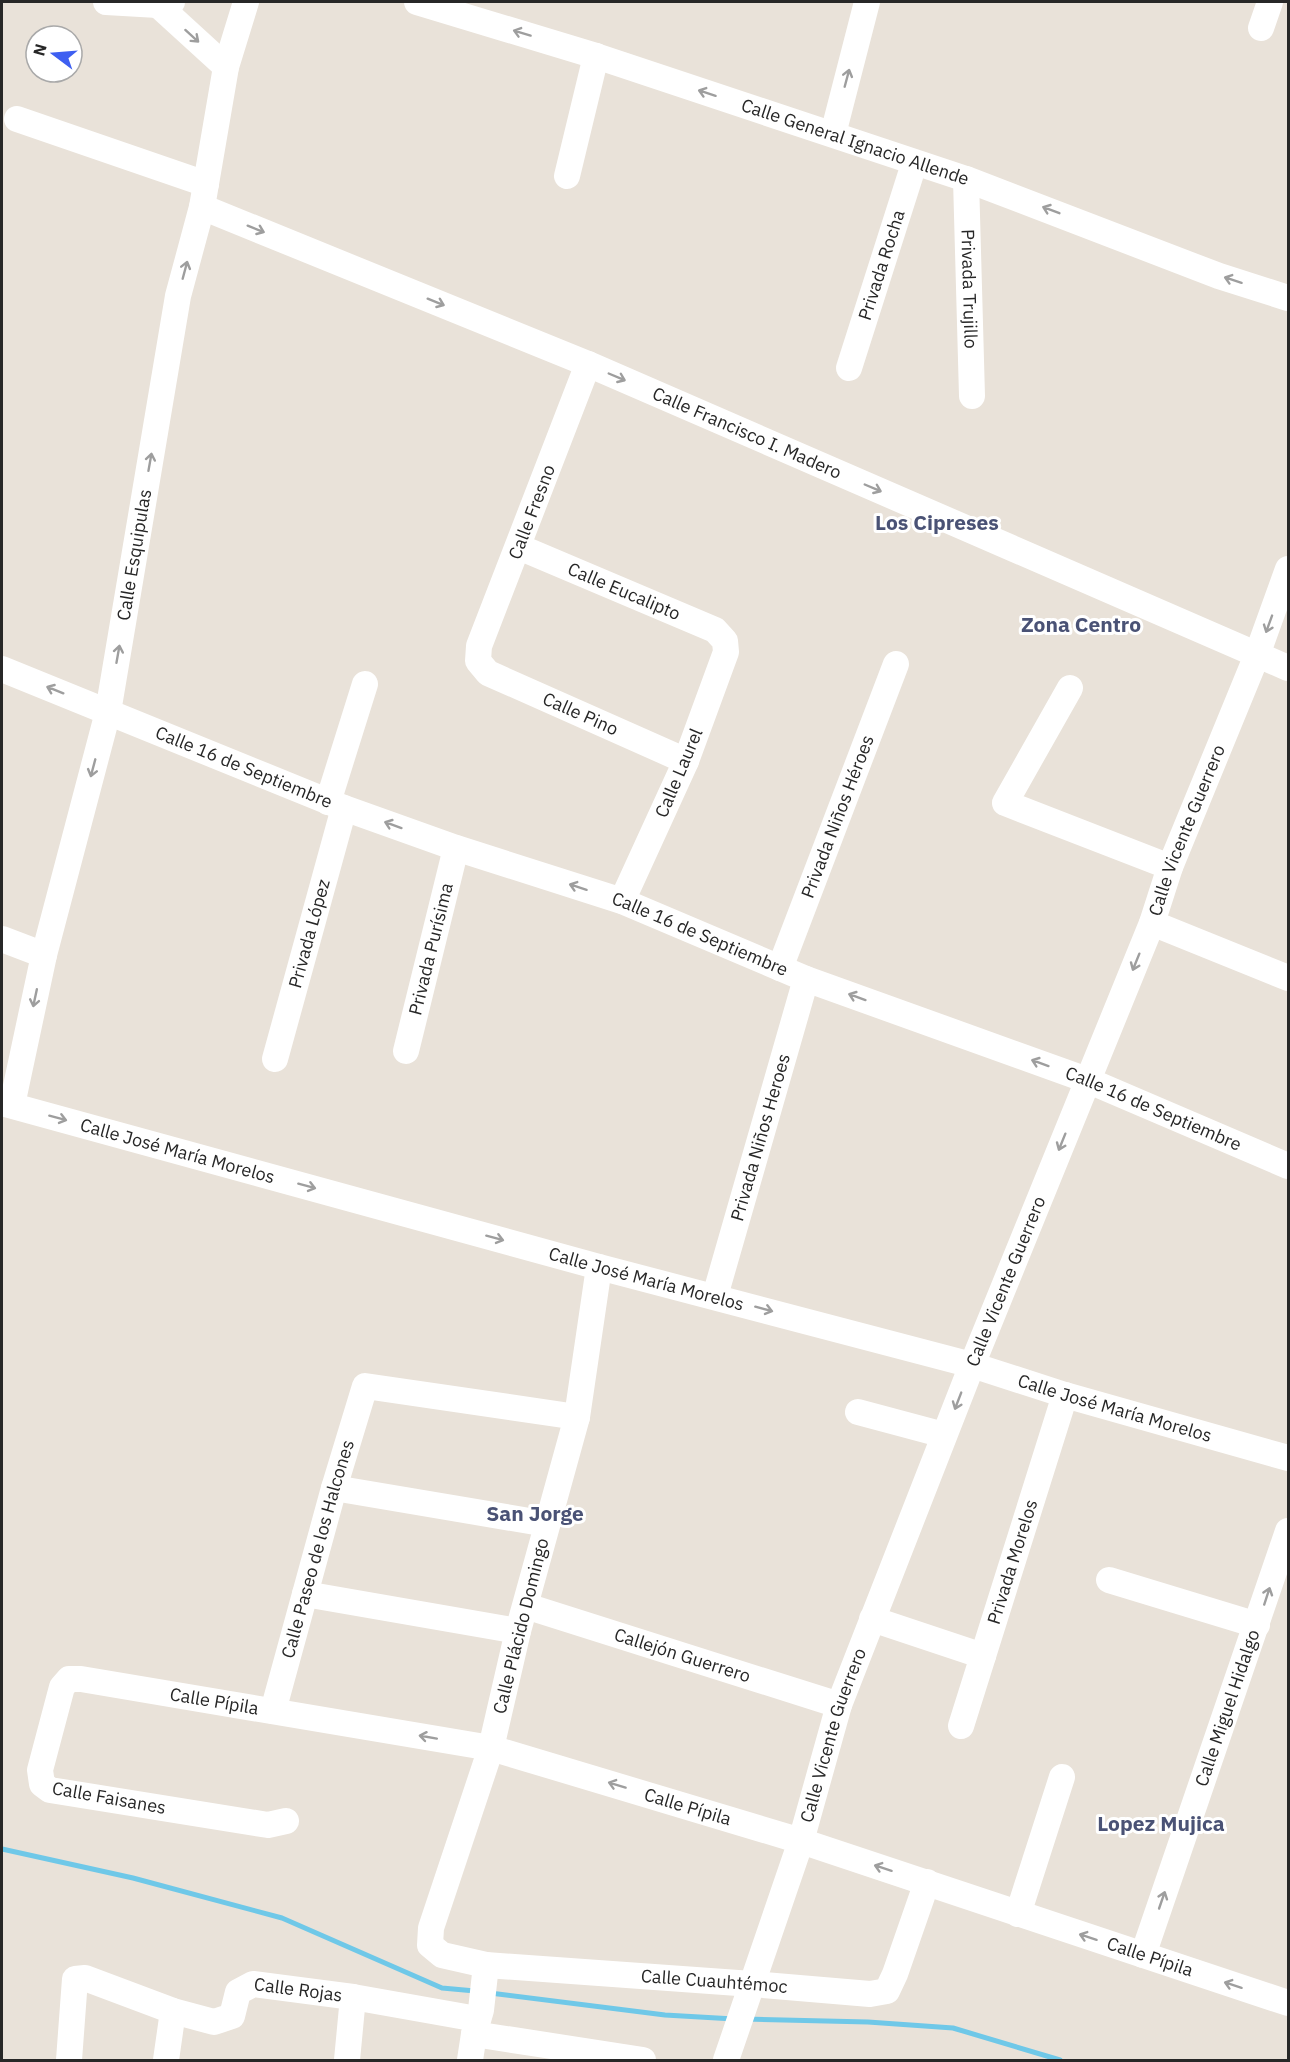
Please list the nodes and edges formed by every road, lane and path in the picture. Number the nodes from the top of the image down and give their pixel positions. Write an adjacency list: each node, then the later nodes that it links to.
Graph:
1 (106, 2): 6 (street)
2 (246, 2): 9 (street, Calle Esquipulas)
3 (417, 2): 8 (street, Calle General Ignacio Allende, one-way to 3)
4 (867, 2): 11 (street, one-way to 4)
5 (1270, 2): 7 (street)
6 (165, 3): 9 (street, one-way to 9)
7 (1261, 28)
8 (596, 56): 11 (street, Calle General Ignacio Allende, one-way to 8); 13 (street)
9 (226, 67): 15 (street, Calle Esquipulas)
10 (17, 119): 15 (street, Calle Francisco I. Madero)
11 (832, 134): 12 (street, Calle General Ignacio Allende)
12 (914, 164): 14 (street, Calle General Ignacio Allende); 18 (street, Privada Rocha)
13 (567, 176)
14 (966, 180): 16 (street, Calle General Ignacio Allende, one-way to 14); 19 (street, Privada Trujillo)
15 (204, 195): 17 (street, Calle Francisco I. Madero, one-way to 17); 30 (street, Calle Esquipulas, one-way to 15)
16 (1288, 298)
17 (588, 364): 20 (street, Calle Fresno); 23 (street, Calle Francisco I. Madero, one-way to 23)
18 (849, 368)
19 (972, 396)
20 (519, 548): 22 (street, Calle Eucalipto); 24 (street, Calle Fresno)
21 (1288, 569): 23 (street, Calle Vicente Guerrero, one-way to 23)
22 (725, 641): 31 (street, Calle Laurel)
23 (1257, 655): 26 (street, Calle Francisco I. Madero); 34 (street, Calle Vicente Guerrero)
24 (478, 661): 31 (street, Calle Pino)
25 (896, 664): 39 (street, Privada Niños Héroes)
26 (1288, 668)
27 (2, 669): 30 (street, Calle 16 de Septiembre, one-way to 27)
28 (365, 684): 32 (street, Privada López)
29 (1070, 688): 34 (street)
30 (108, 712): 32 (street, Calle 16 de Septiembre); 38 (street, Calle Esquipulas, one-way to 38)
31 (686, 761): 35 (street, Calle Laurel)
32 (336, 805): 33 (street, Calle 16 de Septiembre, one-way to 32); 43 (street, Privada López)
33 (456, 848): 35 (street, Calle 16 de Septiembre, one-way to 33); 42 (street, Privada Purísima)
34 (1170, 867): 36 (street, Calle Vicente Guerrero)
35 (622, 902): 39 (street, Calle 16 de Septiembre)
36 (1152, 923): 40 (street); 44 (street, Calle Vicente Guerrero, one-way to 44)
37 (2, 939): 38 (street)
38 (44, 955): 45 (street, Calle Esquipulas, one-way to 45)
39 (780, 968): 41 (street, Calle 16 de Septiembre)
40 (1288, 978)
41 (806, 979): 44 (street, Calle 16 de Septiembre, one-way to 41); 48 (street, Privada Niños Heroes)
42 (406, 1051)
43 (275, 1059)
44 (1087, 1080): 46 (street, Calle 16 de Septiembre); 49 (street, Calle Vicente Guerrero, one-way to 49)
45 (7, 1104): 47 (street, Calle José María Morelos, one-way to 47)
46 (1288, 1166)
47 (599, 1267): 48 (street, Calle José María Morelos); 52 (street, Calle Plácido Domingo)
48 (715, 1296): 49 (street, Calle José María Morelos, one-way to 49)
49 (972, 1365): 50 (street, Calle José María Morelos); 53 (street, Calle Vicente Guerrero, one-way to 53)
50 (1065, 1395): 54 (street, Calle José María Morelos); 64 (street, Privada Morelos)
51 (858, 1412): 53 (street)
52 (577, 1418): 55 (street, Calle Paseo de los Halcones); 56 (street, Calle Plácido Domingo)
53 (944, 1436): 61 (street, Calle Vicente Guerrero)
54 (1288, 1458)
55 (334, 1488): 56 (street); 59 (street, Calle Paseo de los Halcones)
56 (547, 1524): 60 (street, Calle Plácido Domingo)
57 (1288, 1530): 62 (street, Calle Miguel Hidalgo, one-way to 57)
58 (1109, 1580): 62 (street)
59 (305, 1594): 63 (street); 67 (street, Calle Paseo de los Halcones)
60 (526, 1606): 63 (street, Calle Plácido Domingo); 66 (street, Callejón Guerrero)
61 (872, 1618): 64 (street); 66 (street, Calle Vicente Guerrero)
62 (1257, 1625): 76 (street, Calle Miguel Hidalgo, one-way to 62)
63 (518, 1631): 69 (street, Calle Plácido Domingo)
64 (983, 1656): 68 (street, Privada Morelos)
65 (69, 1679): 67 (street, Calle Pípila); 71 (street, Calle Faisanes)
66 (839, 1705): 72 (street, Calle Vicente Guerrero)
67 (273, 1711): 69 (street, Calle Pípila, one-way to 67)
68 (961, 1726)
69 (490, 1748): 72 (street, Calle Pípila, one-way to 69); 75 (street, Calle Plácido Domingo)
70 (1062, 1777): 74 (street)
71 (286, 1821)
72 (801, 1841): 73 (street, Calle Pípila, one-way to 72); 77 (street, Calle Vicente Guerrero)
73 (927, 1882): 74 (street, Calle Pípila); 77 (street, Calle Cuauhtémoc)
74 (1018, 1914): 76 (street, Calle Pípila, one-way to 74)
75 (430, 1944): 79 (street, Calle Cuauhtémoc)
76 (1143, 1955): 80 (street, Calle Pípila, one-way to 76)
77 (749, 1992): 79 (street, Calle Cuauhtémoc); 82 (street, Calle Vicente Guerrero)
78 (353, 1997): 79 (street, Calle Rojas); 81 (street, Calle Rojas); 85 (street)
79 (480, 2003): 86 (street); 87 (street, Calle Cuauhtémoc)
80 (1288, 2003)
81 (173, 2011): 83 (street, Calle Rojas); 84 (street)
82 (727, 2059)
83 (69, 2061)
84 (166, 2061)
85 (347, 2061)
86 (470, 2061)
87 (643, 2061)

